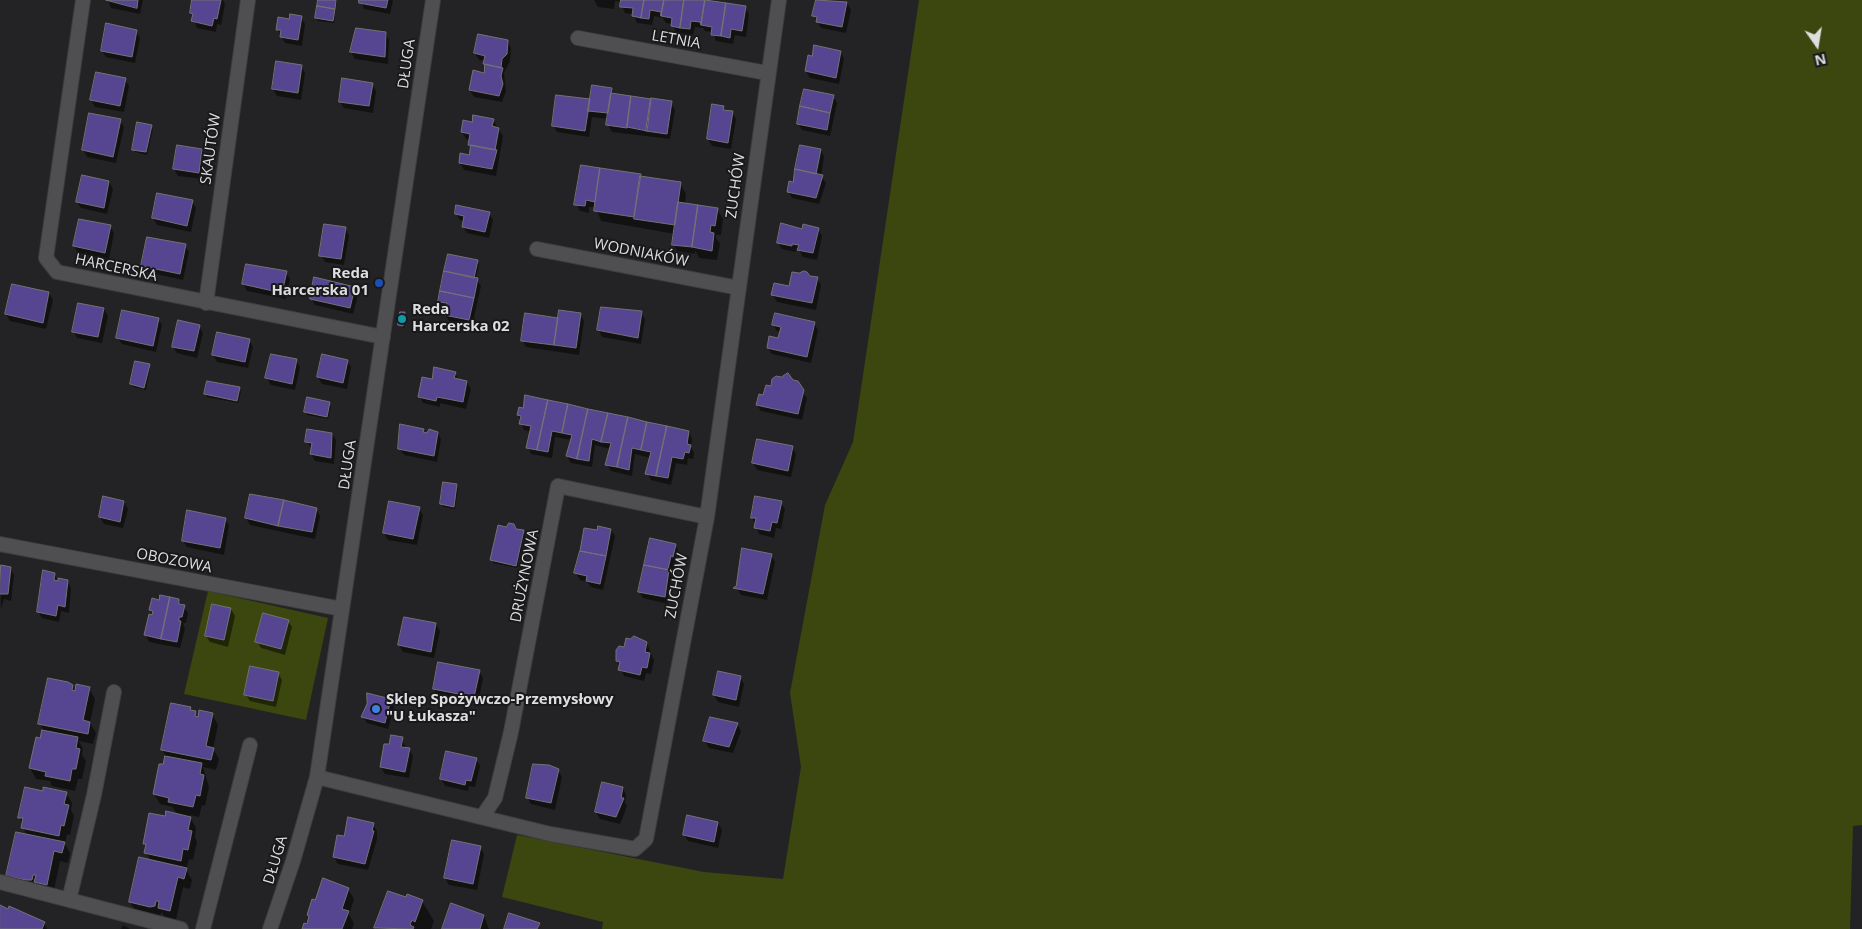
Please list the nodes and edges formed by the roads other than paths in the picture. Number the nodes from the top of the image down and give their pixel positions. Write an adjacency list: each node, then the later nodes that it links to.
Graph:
1 (83, 0): 9 (street, HARCERSKA)
2 (248, 0): 9 (street, SKAUTÓW)
3 (433, 0): 10 (street, DŁUGA)
4 (778, 0): 6 (street, ZUCHÓW)
5 (578, 38): 6 (street, LETNIA)
6 (767, 73): 8 (street, ZUCHÓW)
7 (537, 249): 8 (street, WODNIAKÓW)
8 (738, 288): 11 (street, ZUCHÓW)
9 (206, 303): 10 (street, HARCERSKA)
10 (383, 337): 13 (street, DŁUGA)
11 (707, 517): 17 (street, DRUŻYNOWA); 17 (street, ZUCHÓW)
12 (0, 544): 13 (street, OBOZOWA)
13 (342, 610): 16 (street, DŁUGA)
14 (114, 692): 19 (street)
15 (250, 745): 21 (street)
16 (317, 777): 17 (street, ZUCHÓW); 22 (street, DŁUGA)
17 (482, 817)
18 (0, 882): 19 (street)
19 (69, 900): 20 (street)
20 (180, 929)
21 (203, 929)
22 (270, 929)

